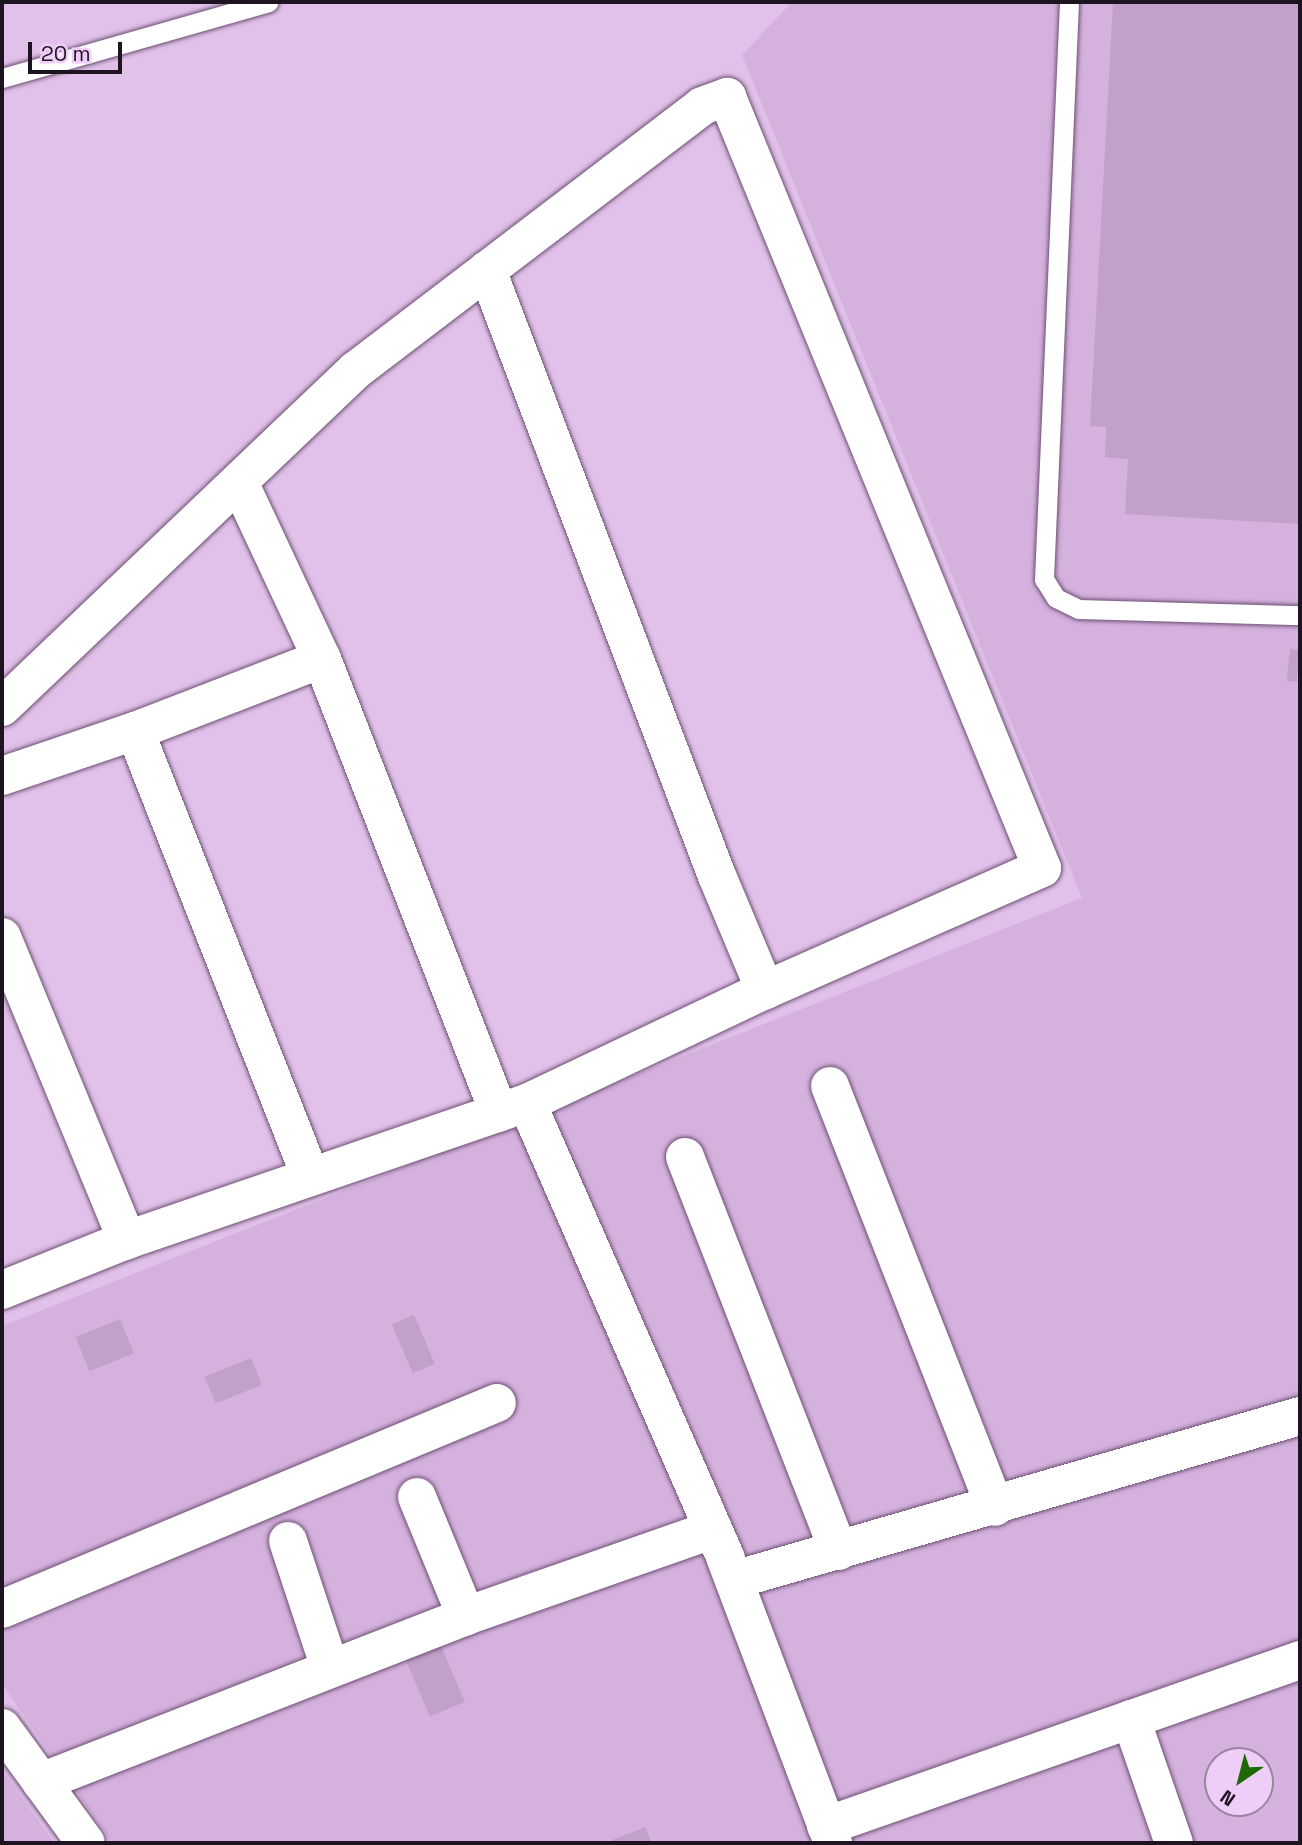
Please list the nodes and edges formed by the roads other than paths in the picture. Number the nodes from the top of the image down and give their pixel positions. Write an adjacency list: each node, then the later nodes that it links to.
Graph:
1 (268, 2): 3 (lane)
2 (1069, 2): 6 (lane)
3 (2, 78)
4 (487, 270): 5 (street); 12 (street); 12 (street)
5 (239, 482): 7 (street); 8 (street)
6 (1300, 615)
7 (322, 659): 9 (street); 14 (street)
8 (2, 707)
9 (135, 731): 10 (street); 16 (street)
10 (2, 776)
11 (2, 937): 17 (street)
12 (765, 990): 14 (street)
13 (830, 1086): 22 (street)
14 (513, 1108): 16 (street); 23 (street)
15 (685, 1157): 25 (street)
16 (311, 1177): 17 (street)
17 (127, 1240): 18 (street)
18 (2, 1290)
19 (497, 1404): 27 (street)
20 (1300, 1416): 22 (street)
21 (417, 1497): 28 (street)
22 (995, 1507): 25 (street)
23 (711, 1531): 26 (street); 28 (street)
24 (288, 1541): 30 (street)
25 (839, 1550): 26 (street)
26 (734, 1580): 34 (street)
27 (2, 1609)
28 (466, 1616): 30 (street)
29 (1300, 1660): 31 (street)
30 (330, 1668): 33 (street)
31 (1131, 1719): 34 (street); 36 (street)
32 (2, 1728): 33 (street)
33 (41, 1782): 35 (street)
34 (830, 1834)
35 (86, 1843)
36 (1174, 1843)

